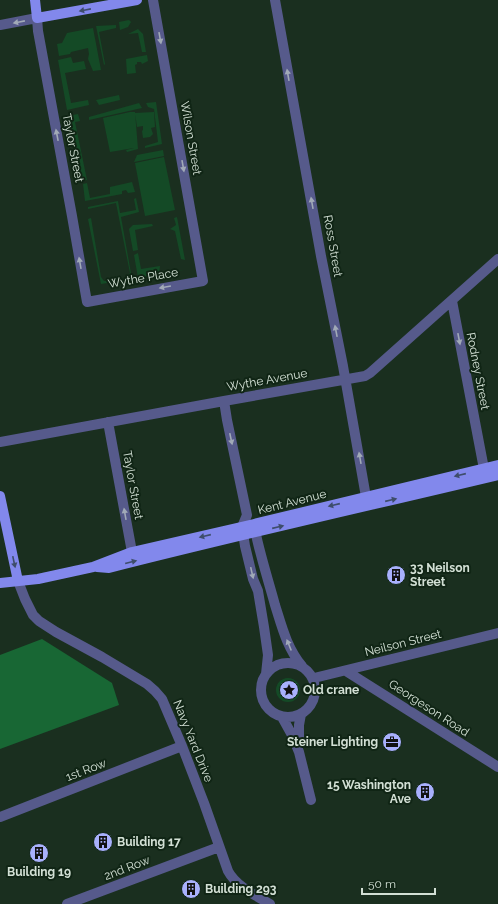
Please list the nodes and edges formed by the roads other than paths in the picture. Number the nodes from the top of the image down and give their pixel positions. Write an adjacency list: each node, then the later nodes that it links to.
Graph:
1 (36, 0): 5 (main road, Taylor Street)
2 (138, 0): 5 (main road, one-way to 5)
3 (153, 0): 8 (street, Wilson Street, one-way to 8)
4 (275, 0): 11 (street, Ross Street, one-way to 4)
5 (37, 18): 6 (street, one-way to 6); 10 (street, Taylor Street, one-way to 5)
6 (0, 25)
7 (498, 258): 9 (street, Wythe Avenue)
8 (203, 281): 10 (street, Wythe Place, one-way to 10)
9 (452, 301): 11 (street, Wythe Avenue); 16 (street, Rodney Street, one-way to 16)
10 (87, 302)
11 (345, 379): 12 (street, Wythe Avenue); 19 (street, Ross Street, one-way to 11)
12 (224, 401): 13 (street, Wythe Avenue); 21 (street, one-way to 21)
13 (108, 422): 14 (street, Wythe Avenue); 22 (street, Taylor Street, one-way to 13)
14 (0, 442)
15 (498, 466): 16 (main road, Kent Avenue)
16 (484, 469): 19 (main road, Kent Avenue, one-way to 19)
17 (498, 475): 20 (main road, Kent Avenue, one-way to 17)
18 (0, 496): 25 (main road, one-way to 25)
19 (366, 497): 20 (main road, Kent Avenue, one-way to 20)
20 (254, 528): 21 (main road, Kent Avenue); 27 (street, one-way to 20)
21 (243, 531): 22 (main road, Kent Avenue, one-way to 22); 23 (main road, Kent Avenue, one-way to 21); 29 (street, one-way to 29)
22 (132, 552): 23 (main road, Kent Avenue)
23 (93, 567): 25 (main road, Kent Avenue)
24 (0, 583): 25 (main road, Kent Avenue)
25 (19, 585): 33 (street, Navy Yard Drive)
26 (498, 633): 28 (street, Neilson Street)
27 (302, 666): 29 (street); 30 (street)
28 (346, 670): 30 (street, Neilson Street); 35 (street, Georgeson Road)
29 (266, 674): 32 (street)
30 (314, 678): 31 (street)
31 (301, 714): 32 (street); 34 (street)
32 (282, 717): 34 (street)
33 (182, 746): 37 (street, 1st Row); 38 (street, Navy Yard Drive)
34 (299, 752): 36 (street)
35 (498, 767)
36 (311, 800)
37 (0, 817)
38 (219, 847): 39 (street, 2nd Row); 40 (street, Navy Yard Drive)
39 (67, 904)
40 (270, 904)

